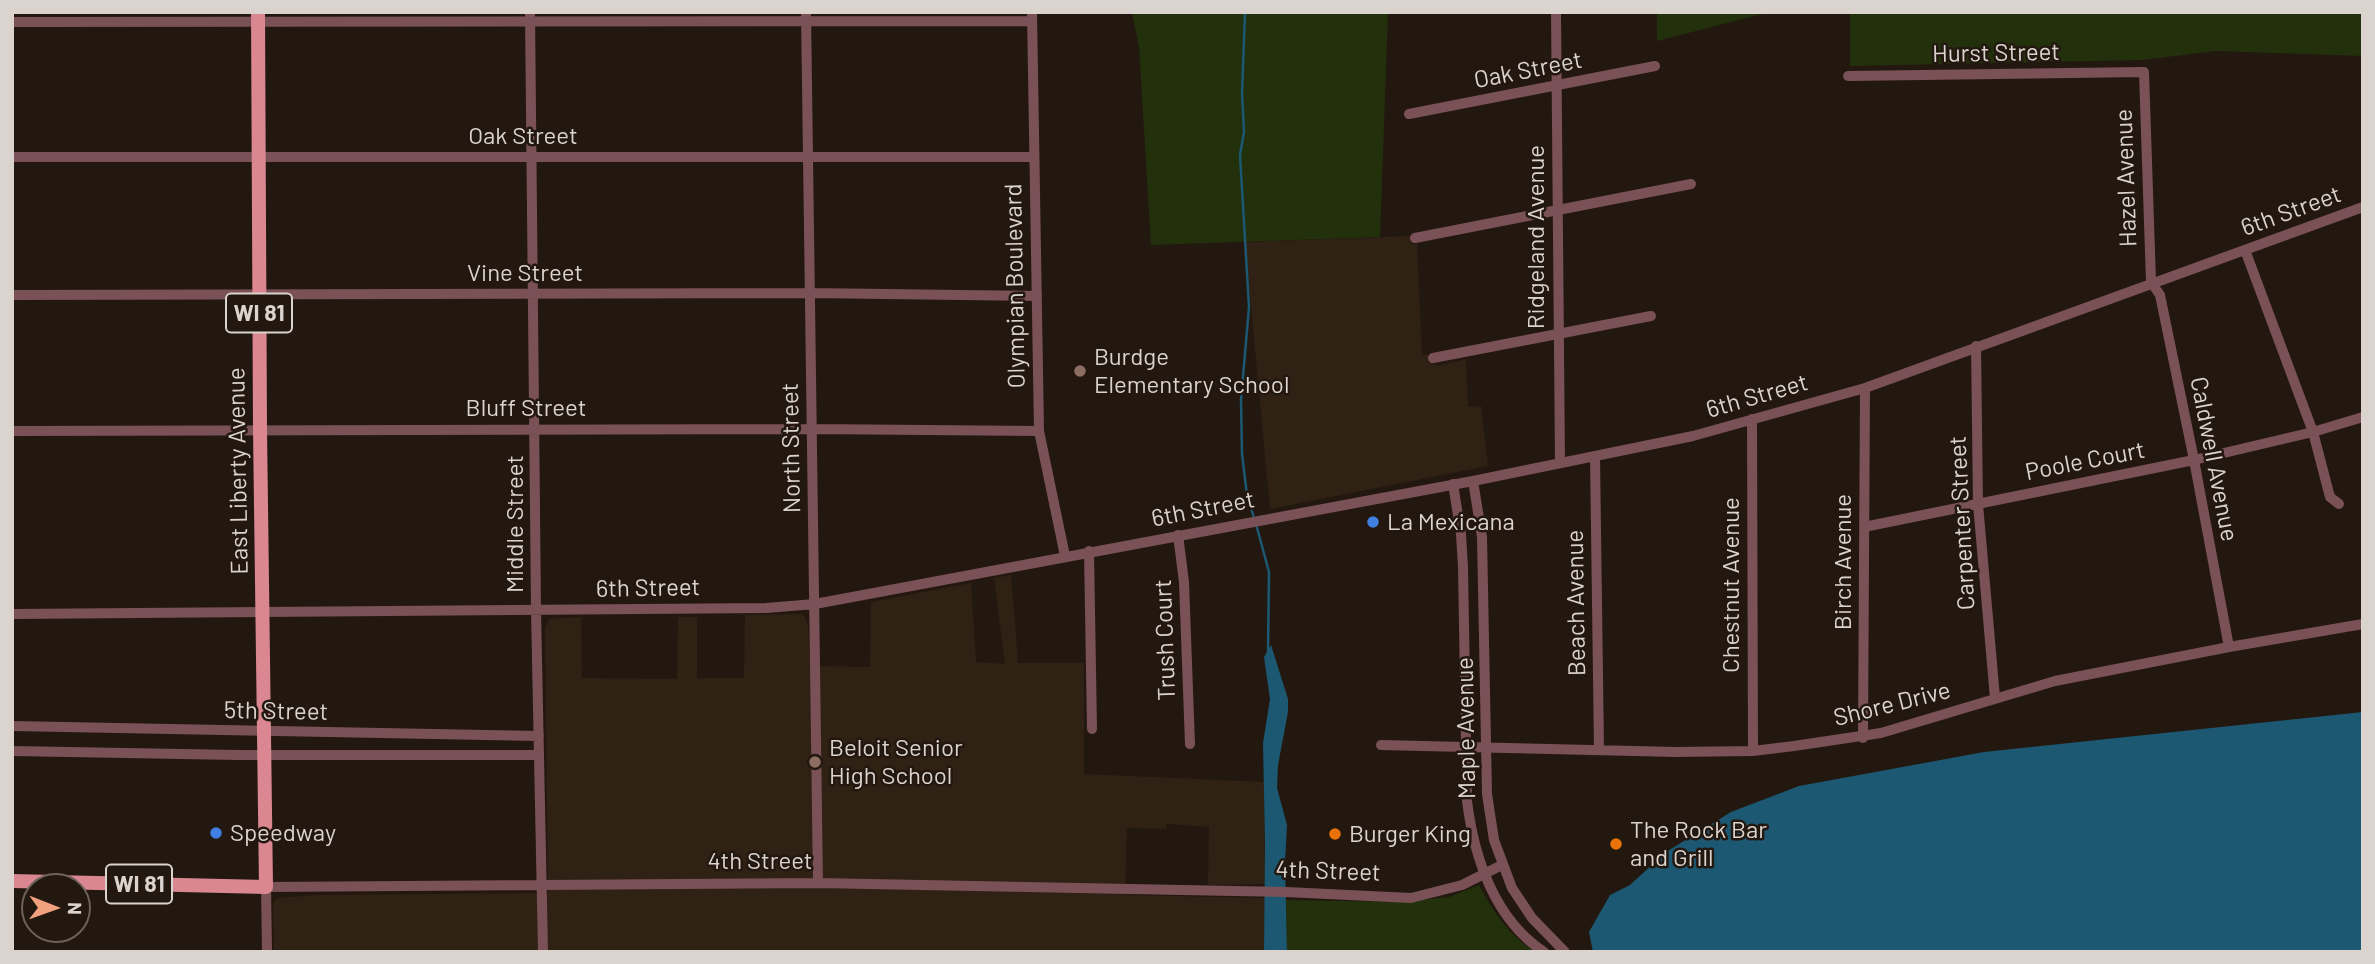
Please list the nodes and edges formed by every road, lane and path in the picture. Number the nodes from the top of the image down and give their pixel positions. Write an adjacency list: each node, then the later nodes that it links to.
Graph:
1 (1556, 12): 10 (street, Ridgeland Avenue)
2 (258, 17): 3 (street); 6 (street); 13 (main road, East Liberty Avenue / WI 81)
3 (530, 17): 4 (street); 14 (street, Middle Street)
4 (807, 17): 5 (street); 16 (street, North Street)
5 (1032, 17): 15 (street, Olympian Boulevard)
6 (12, 22)
7 (1655, 66): 10 (street, Oak Street)
8 (2144, 72): 9 (street, Hurst Street); 22 (street, Hazel Avenue)
9 (1848, 76)
10 (1556, 86): 11 (street, Oak Street); 19 (street, Ridgeland Avenue)
11 (1409, 114)
12 (12, 157): 13 (street, Oak Street)
13 (259, 157): 14 (street, Oak Street); 24 (main road, East Liberty Avenue / WI 81)
14 (531, 157): 16 (street, Oak Street); 26 (street, Middle Street)
15 (1034, 157): 16 (street, Oak Street); 27 (street, Olympian Boulevard)
16 (807, 158): 23 (street, North Street)
17 (1691, 184): 19 (street)
18 (2363, 207): 21 (street, 6th Street)
19 (1558, 212): 20 (street); 29 (street, Ridgeland Avenue)
20 (1415, 238)
21 (2245, 250): 22 (street, 6th Street); 40 (street)
22 (2151, 282): 30 (street, 6th Street); 42 (street, Caldwell Avenue)
23 (810, 293): 26 (street, Vine Street); 27 (street, Vine Street); 37 (street, North Street)
24 (259, 294): 25 (street, Vine Street); 26 (street, Vine Street); 35 (main road, East Liberty Avenue / WI 81)
25 (12, 295)
26 (533, 295): 36 (street, Middle Street)
27 (1037, 296): 39 (street, Olympian Boulevard)
28 (1651, 316): 29 (street)
29 (1558, 334): 31 (street); 43 (street, Ridgeland Avenue)
30 (1976, 346): 32 (street, 6th Street); 46 (street, Carpenter Street)
31 (1433, 358)
32 (1864, 388): 34 (street, 6th Street); 48 (street, Birch Avenue)
33 (2363, 416): 40 (street, Poole Court)
34 (1752, 419): 41 (street, 6th Street); 70 (street, Chestnut Avenue)
35 (260, 429): 36 (street, Bluff Street); 38 (street, Bluff Street); 54 (main road, East Liberty Avenue / WI 81)
36 (536, 429): 37 (street, Bluff Street); 53 (street, Middle Street)
37 (811, 429): 39 (street, Bluff Street); 52 (street, North Street)
38 (12, 431)
39 (1039, 431): 51 (street, Olympian Boulevard)
40 (2313, 432): 42 (street, Poole Court); 47 (street)
41 (1595, 456): 43 (street, 6th Street); 68 (street, Beach Avenue)
42 (2194, 460): 46 (street, Poole Court); 57 (street, Caldwell Avenue)
43 (1560, 462): 44 (street, 6th Street)
44 (1473, 481): 45 (street, 6th Street); 66 (street, Maple Avenue)
45 (1453, 484): 49 (street, 6th Street); 67 (street, Maple Avenue)
46 (1978, 504): 48 (street, Poole Court); 58 (street, Carpenter Street)
47 (2339, 505)
48 (1864, 527): 63 (street, Birch Avenue)
49 (1178, 536): 50 (street, 6th Street); 64 (street, Trush Court)
50 (1089, 551): 51 (street, 6th Street); 60 (street)
51 (1065, 556): 52 (street, 6th Street)
52 (815, 604): 53 (street, 6th Street); 76 (street, North Street)
53 (536, 610): 54 (street, 6th Street); 62 (street, Middle Street)
54 (264, 613): 55 (street, 6th Street); 61 (main road, East Liberty Avenue / WI 81)
55 (12, 614)
56 (2363, 624): 57 (street, Shore Drive)
57 (2229, 647): 58 (street, Shore Drive)
58 (1995, 698): 63 (street, Shore Drive)
59 (12, 726): 61 (street, 5th Street)
60 (1092, 729)
61 (265, 732): 62 (street, 5th Street); 71 (main road, East Liberty Avenue / WI 81)
62 (539, 736): 72 (street, Middle Street)
63 (1863, 738): 70 (street, Shore Drive)
64 (1189, 744)
65 (1381, 745): 67 (street, Shore Drive)
66 (1486, 747): 67 (street, Shore Drive); 68 (street, Shore Drive); 73 (street, Maple Avenue)
67 (1467, 748): 74 (street, Maple Avenue)
68 (1599, 750): 70 (street, Shore Drive)
69 (12, 751): 71 (street, 5th Street)
70 (1753, 751)
71 (265, 754): 72 (street, 5th Street); 78 (main road, East Liberty Avenue / WI 81)
72 (539, 755): 77 (street, Middle Street)
73 (1502, 865): 74 (street, 4th Street); 82 (street, Maple Avenue)
74 (1485, 872): 76 (street, 4th Street); 81 (street, Maple Avenue)
75 (12, 881): 78 (main road, 4th Street / WI 81)
76 (818, 883): 77 (street, 4th Street)
77 (542, 886): 78 (street, 4th Street); 80 (street, Middle Street)
78 (266, 887): 79 (street)
79 (267, 952)
80 (543, 952)
81 (1544, 952)
82 (1565, 952)

